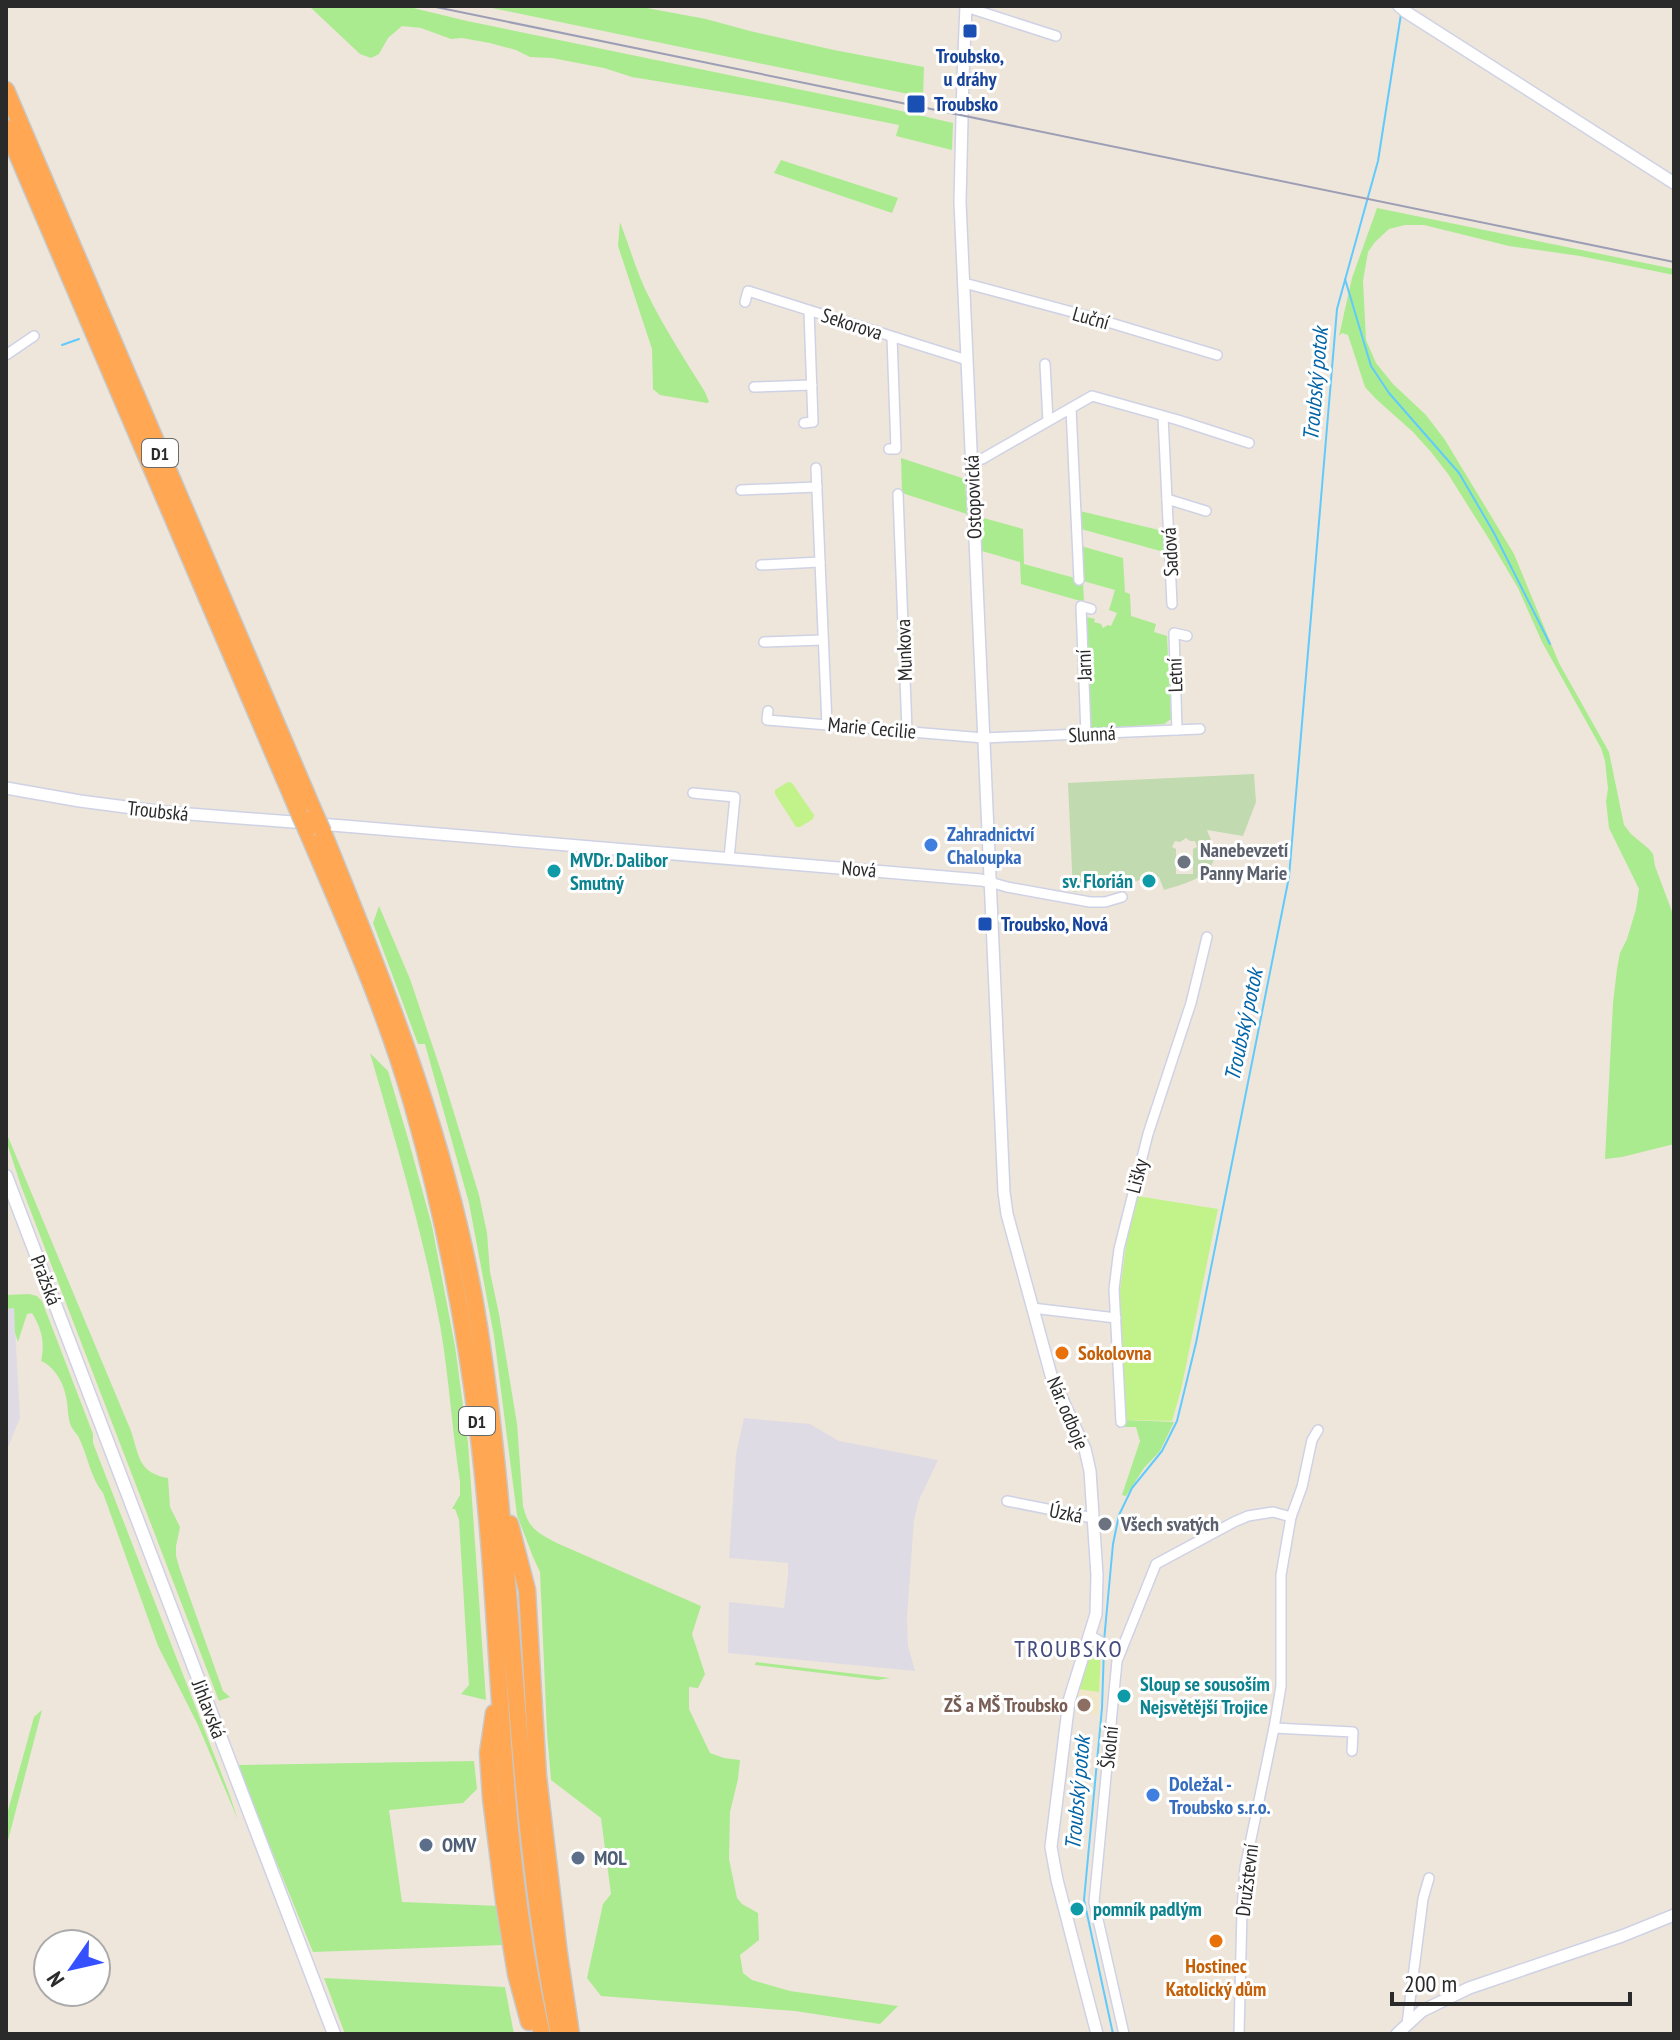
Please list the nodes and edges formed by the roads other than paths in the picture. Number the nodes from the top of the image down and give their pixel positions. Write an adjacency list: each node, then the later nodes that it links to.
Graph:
1 (966, 6): 3 (street); 7 (street, Ostopovická)
2 (1403, 9): 6 (street)
3 (1056, 36)
4 (6, 90): 48 (highway, D1)
5 (6, 128): 48 (highway, D1)
6 (1674, 183)
7 (964, 283): 13 (street, Luční); 14 (street, Ostopovická)
8 (745, 302): 9 (street, Sekorova)
9 (809, 311): 11 (street, Sekorova); 16 (street)
10 (34, 336): 12 (street)
11 (892, 337): 14 (street, Sekorova); 23 (street)
12 (6, 355)
13 (1217, 355)
14 (967, 360): 24 (street, Ostopovická)
15 (1045, 364): 20 (street)
16 (812, 385): 17 (street); 21 (street)
17 (754, 387)
18 (1071, 408): 19 (street); 20 (street); 33 (street)
19 (1163, 417): 22 (street); 29 (street, Sadová)
20 (1048, 421): 24 (street)
21 (804, 423)
22 (1249, 443)
23 (889, 449)
24 (972, 461): 45 (street, Ostopovická)
25 (816, 468): 26 (street)
26 (817, 487): 27 (street); 31 (street)
27 (741, 490)
28 (898, 494): 43 (street, Munkova)
29 (1167, 499): 30 (street, Sadová); 34 (street, Sadová)
30 (1206, 511)
31 (820, 562): 32 (street); 37 (street)
32 (761, 565)
33 (1079, 580)
34 (1172, 604)
35 (1084, 606): 44 (street, Jarní)
36 (1187, 636): 42 (street, Letní)
37 (823, 640): 38 (street); 40 (street)
38 (764, 642)
39 (768, 711): 40 (street, Marie Cecilie)
40 (827, 725): 43 (street, Marie Cecilie)
41 (1200, 729): 42 (street, Slunná)
42 (1177, 730): 44 (street, Slunná)
43 (907, 731): 45 (street, Marie Cecilie)
44 (1086, 734): 45 (street, Slunná)
45 (984, 738): 51 (street, Ostopovická)
46 (6, 788): 48 (street, Troubská)
47 (693, 793): 50 (street)
48 (311, 823): 49 (street, Troubská); 60 (highway, D1); 68 (highway, D1)
49 (501, 839): 50 (street, Nová)
50 (729, 858): 51 (street, Nová)
51 (990, 882): 52 (street); 55 (street, Nár. odboje)
52 (1122, 897)
53 (1207, 937): 56 (street, Lišky)
54 (6, 1176): 57 (main road, Pražská)
55 (1032, 1308): 56 (street); 65 (street, Nár. odboje)
56 (1116, 1318): 58 (street, Lišky)
57 (85, 1384): 74 (main road, Jihlavská)
58 (1121, 1422)
59 (1318, 1430): 64 (street, Družstevní)
60 (496, 1449): 77 (highway, D1); 78 (highway)
61 (1041, 1494): 63 (street, Úzká)
62 (1007, 1501): 63 (street, Úzká)
63 (1039, 1508): 65 (street, Úzká)
64 (1291, 1517): 67 (street, Školní); 69 (street, Družstevní)
65 (1093, 1518): 66 (street, Nár. odboje)
66 (1101, 1642): 67 (street); 79 (street, Nár. odboje)
67 (1120, 1653): 80 (street, Školní)
68 (498, 1688): 75 (highway); 76 (highway, D1)
69 (1274, 1728): 70 (street); 81 (street, Družstevní)
70 (1352, 1751)
71 (1429, 1878): 73 (street)
72 (1674, 1915): 73 (street)
73 (1407, 2024): 82 (street)
74 (334, 2034)
75 (532, 2034)
76 (542, 2034)
77 (559, 2034)
78 (571, 2034)
79 (1097, 2034)
80 (1124, 2034)
81 (1239, 2034)
82 (1397, 2034)

